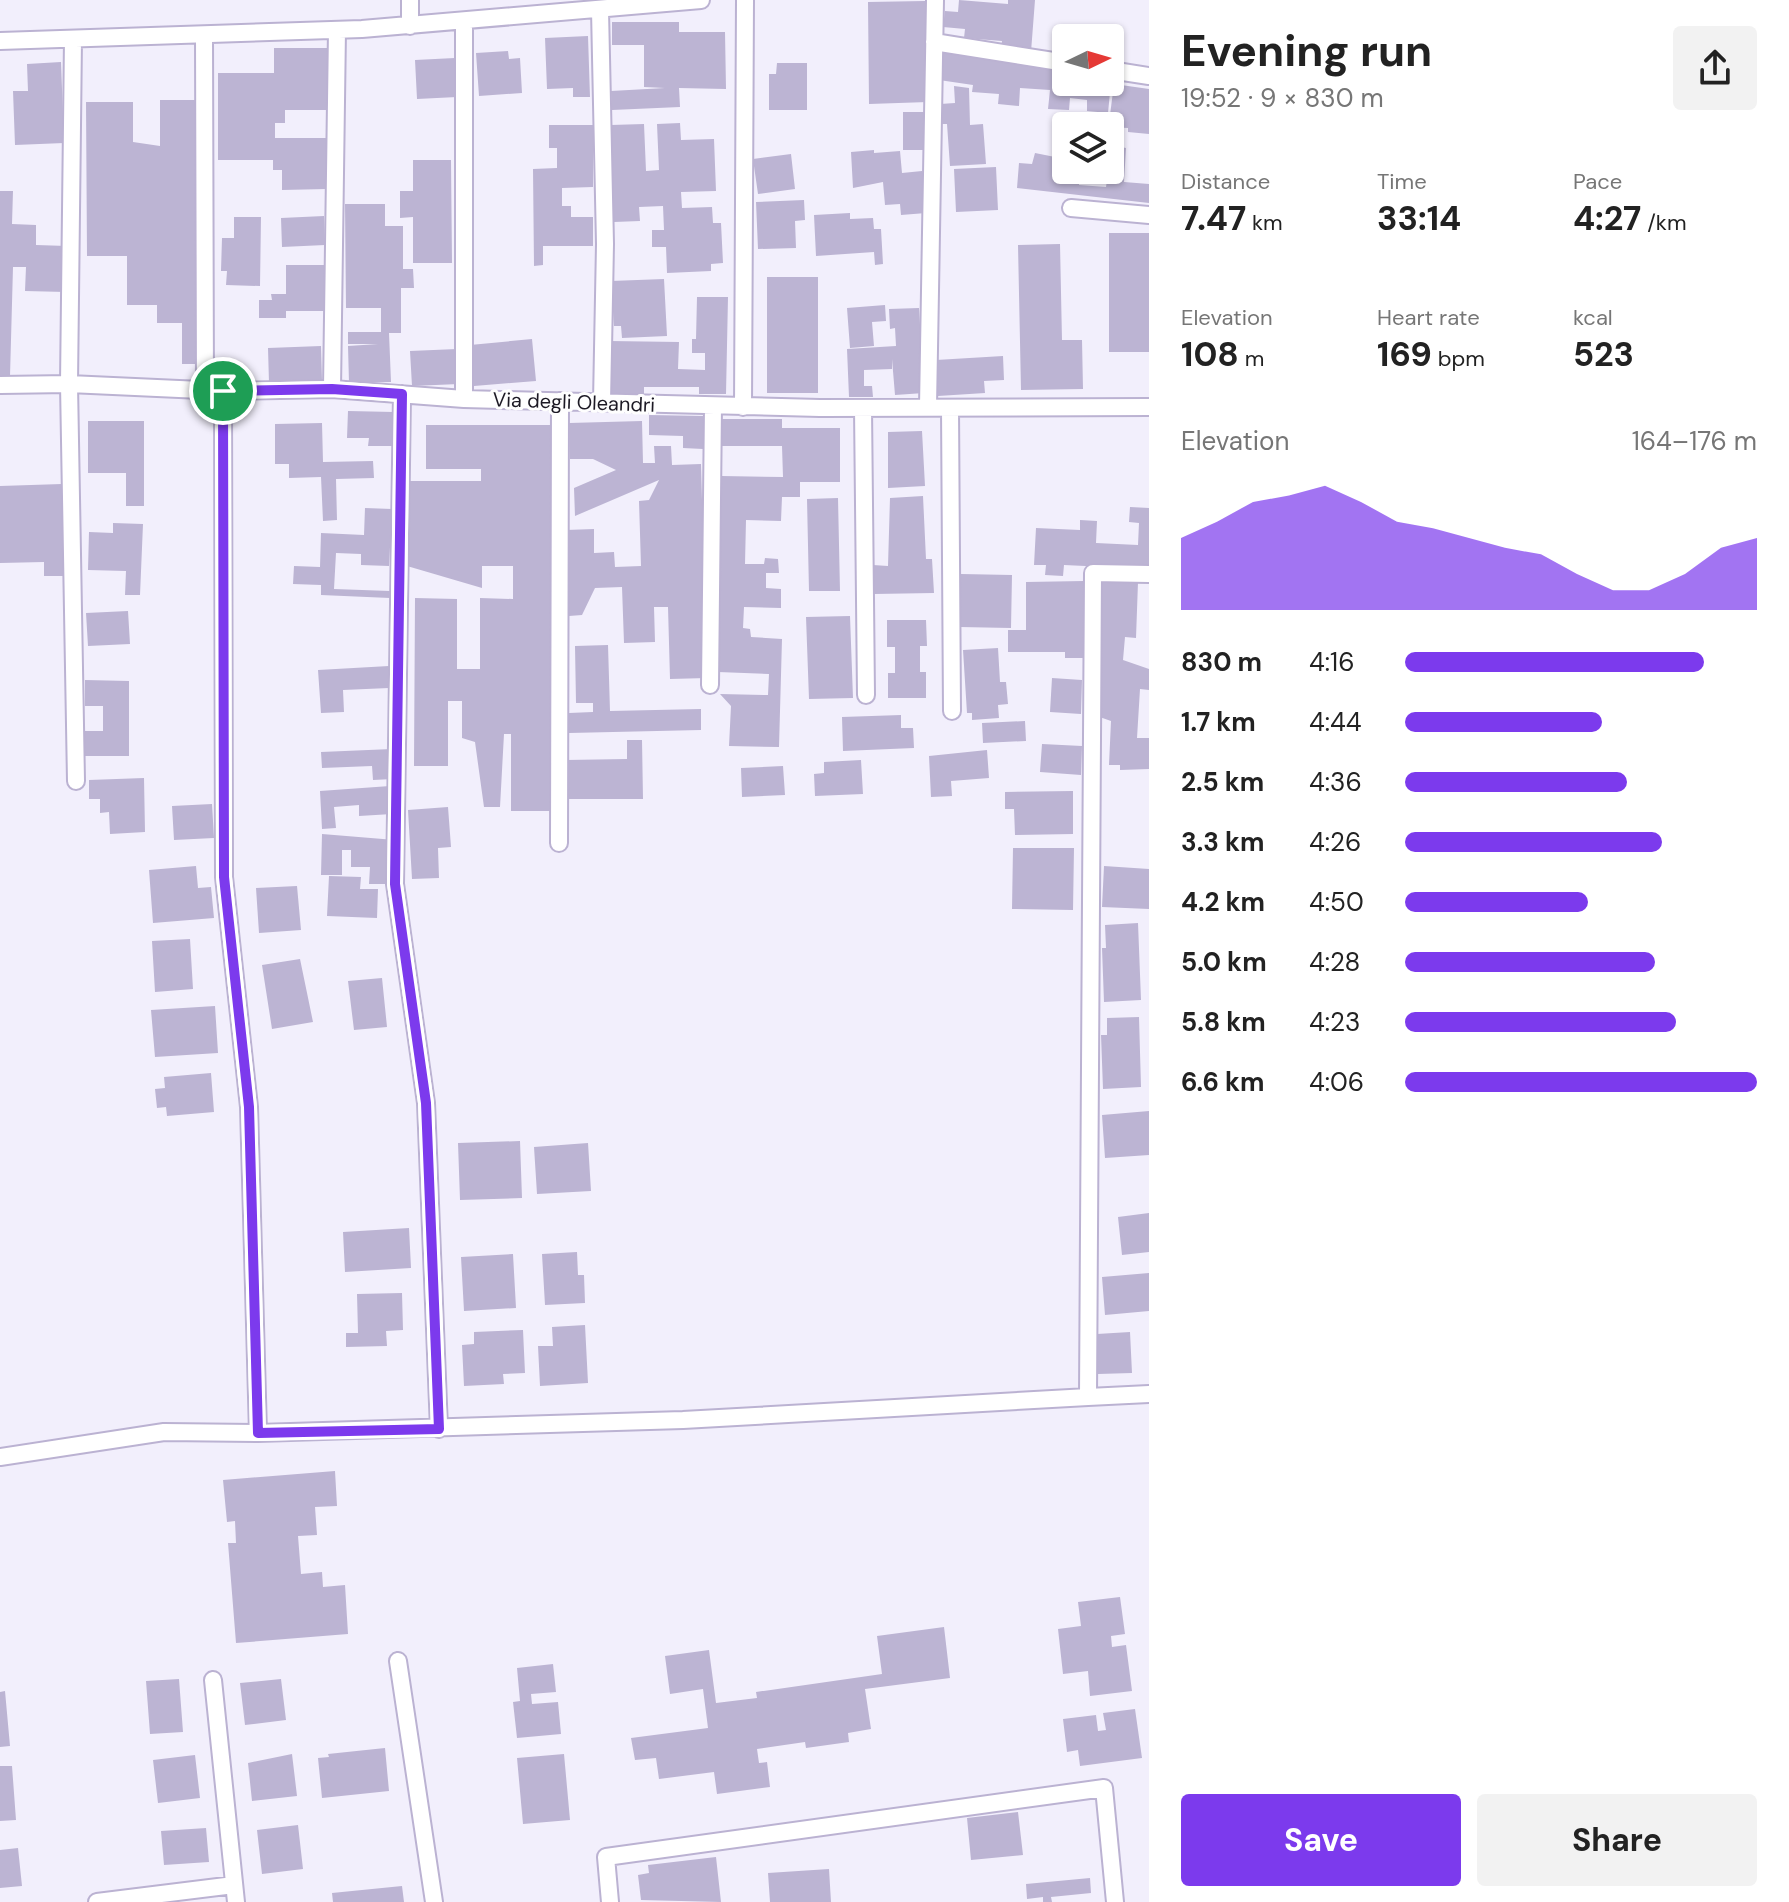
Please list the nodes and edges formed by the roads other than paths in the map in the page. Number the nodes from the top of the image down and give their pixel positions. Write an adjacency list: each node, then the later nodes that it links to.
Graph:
1 (410, 0): 8 (street)
2 (678, 0): 3 (street); 6 (street)
3 (701, 0)
4 (745, 0): 29 (street)
5 (935, 0): 13 (street)
6 (600, 10): 7 (street); 27 (street)
7 (464, 21): 8 (street); 25 (street)
8 (410, 26): 9 (street)
9 (337, 30): 10 (street); 21 (street)
10 (204, 35): 11 (street); 22 (street)
11 (73, 39): 12 (street); 19 (street)
12 (0, 41)
13 (934, 42): 14 (street); 30 (street)
14 (1052, 61)
15 (1124, 72): 16 (street)
16 (1149, 76)
17 (1071, 208): 18 (street)
18 (1149, 215)
19 (69, 384): 20 (street, Via degli Oleandri); 22 (street, Via degli Oleandri); 38 (street)
20 (0, 385)
21 (332, 389): 23 (street, Via degli Oleandri); 24 (street, Via degli Oleandri)
22 (205, 390): 23 (street, Via degli Oleandri)
23 (223, 391): 43 (street)
24 (402, 394): 25 (street, Via degli Oleandri); 42 (street)
25 (464, 399): 26 (street, Via degli Oleandri)
26 (560, 401): 27 (street, Via degli Oleandri); 39 (street)
27 (602, 402): 28 (street, Via degli Oleandri)
28 (713, 406): 29 (street, Via degli Oleandri); 35 (street)
29 (743, 407): 32 (street, Via degli Oleandri)
30 (928, 407): 32 (street, Via degli Oleandri); 33 (street, Via degli Oleandri)
31 (1149, 407): 33 (street, Via degli Oleandri)
32 (863, 408): 36 (street)
33 (950, 408): 37 (street)
34 (1149, 574): 41 (street)
35 (710, 685)
36 (866, 695)
37 (952, 711)
38 (76, 781)
39 (559, 843)
40 (1149, 1394): 41 (street)
41 (1088, 1397): 42 (street)
42 (439, 1429): 43 (street)
43 (258, 1433): 44 (street)
44 (0, 1457)
45 (398, 1661): 49 (street)
46 (213, 1680): 47 (street)
47 (235, 1894): 48 (street)
48 (97, 1902)
49 (434, 1902)
50 (610, 1902): 51 (street)
51 (1115, 1902)

